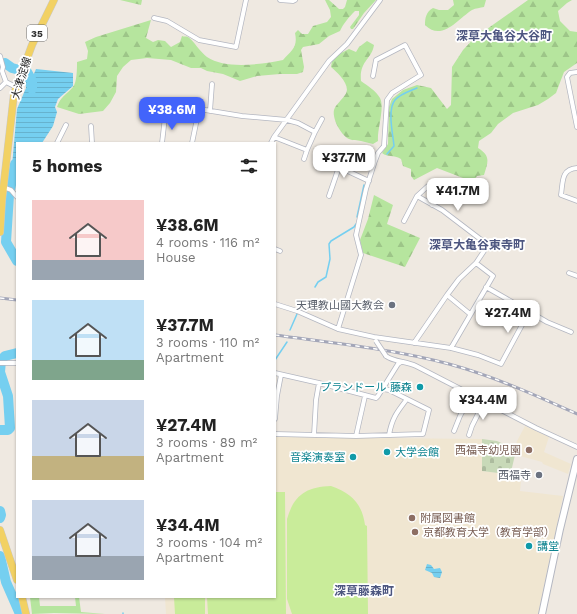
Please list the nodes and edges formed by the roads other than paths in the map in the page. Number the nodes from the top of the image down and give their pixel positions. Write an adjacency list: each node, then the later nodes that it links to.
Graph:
1 (54, 0): 13 (main road, 大津淀線 / 35)
2 (246, 0): 6 (street)
3 (280, 0): 4 (street)
4 (296, 0)
5 (380, 0): 18 (street)
6 (154, 18)
7 (0, 56): 8 (street)
8 (2, 69): 11 (street)
9 (577, 72): 21 (street)
10 (373, 76): 32 (street)
11 (6, 82): 13 (street); 14 (street)
12 (212, 84): 15 (street)
13 (16, 87): 33 (main road, 大津淀線 / 35)
14 (0, 88)
15 (210, 111): 18 (street); 27 (street)
16 (165, 117): 26 (street)
17 (322, 119): 22 (street)
18 (286, 120): 22 (street); 23 (street)
19 (66, 125): 24 (street)
20 (91, 126): 25 (street)
21 (577, 127)
22 (315, 132): 29 (street)
23 (274, 137): 28 (street); 29 (street)
24 (58, 142)
25 (92, 142)
26 (162, 142)
27 (192, 142)
28 (272, 142)
29 (307, 150): 30 (street)
30 (304, 159)
31 (577, 168): 38 (street)
32 (367, 180): 34 (street); 52 (street)
33 (7, 188): 36 (street); 37 (main road, 大津淀線 / 35)
34 (329, 196)
35 (417, 196): 39 (street); 39 (street); 40 (street)
36 (16, 197)
37 (1, 200): 41 (main road, 大津淀線 / 35)
38 (577, 201)
39 (432, 205): 44 (street)
40 (404, 221)
41 (0, 232)
42 (276, 250): 43 (street)
43 (280, 251)
44 (476, 263): 47 (street); 48 (street)
45 (569, 273): 46 (street)
46 (577, 276)
47 (486, 287): 50 (street); 51 (street)
48 (447, 295): 51 (street); 55 (street)
49 (276, 304): 52 (street)
50 (529, 312): 53 (street); 56 (street)
51 (470, 314): 56 (street)
52 (338, 329): 54 (street)
53 (570, 332)
54 (375, 339): 55 (street); 57 (street, bridge)
55 (414, 343): 56 (street)
56 (451, 348)
57 (401, 362): 63 (street); 65 (street)
58 (16, 363): 59 (street)
59 (1, 364)
60 (276, 374): 61 (street)
61 (281, 375): 62 (street); 69 (street)
62 (319, 383): 66 (street); 72 (street)
63 (383, 388): 66 (street); 67 (street)
64 (495, 390): 68 (street)
65 (471, 395): 68 (street); 70 (street)
66 (365, 396): 74 (street)
67 (407, 399): 73 (street); 73 (street)
68 (487, 403): 75 (street); 76 (street)
69 (276, 408)
70 (454, 431)
71 (276, 434): 72 (street)
72 (314, 435): 74 (street)
73 (389, 435): 74 (street)
74 (356, 436)
75 (469, 436)
76 (577, 447)
77 (577, 459): 82 (street)
78 (0, 534): 79 (main road)
79 (16, 577)
80 (22, 598): 81 (main road)
81 (26, 614)
82 (542, 614)

